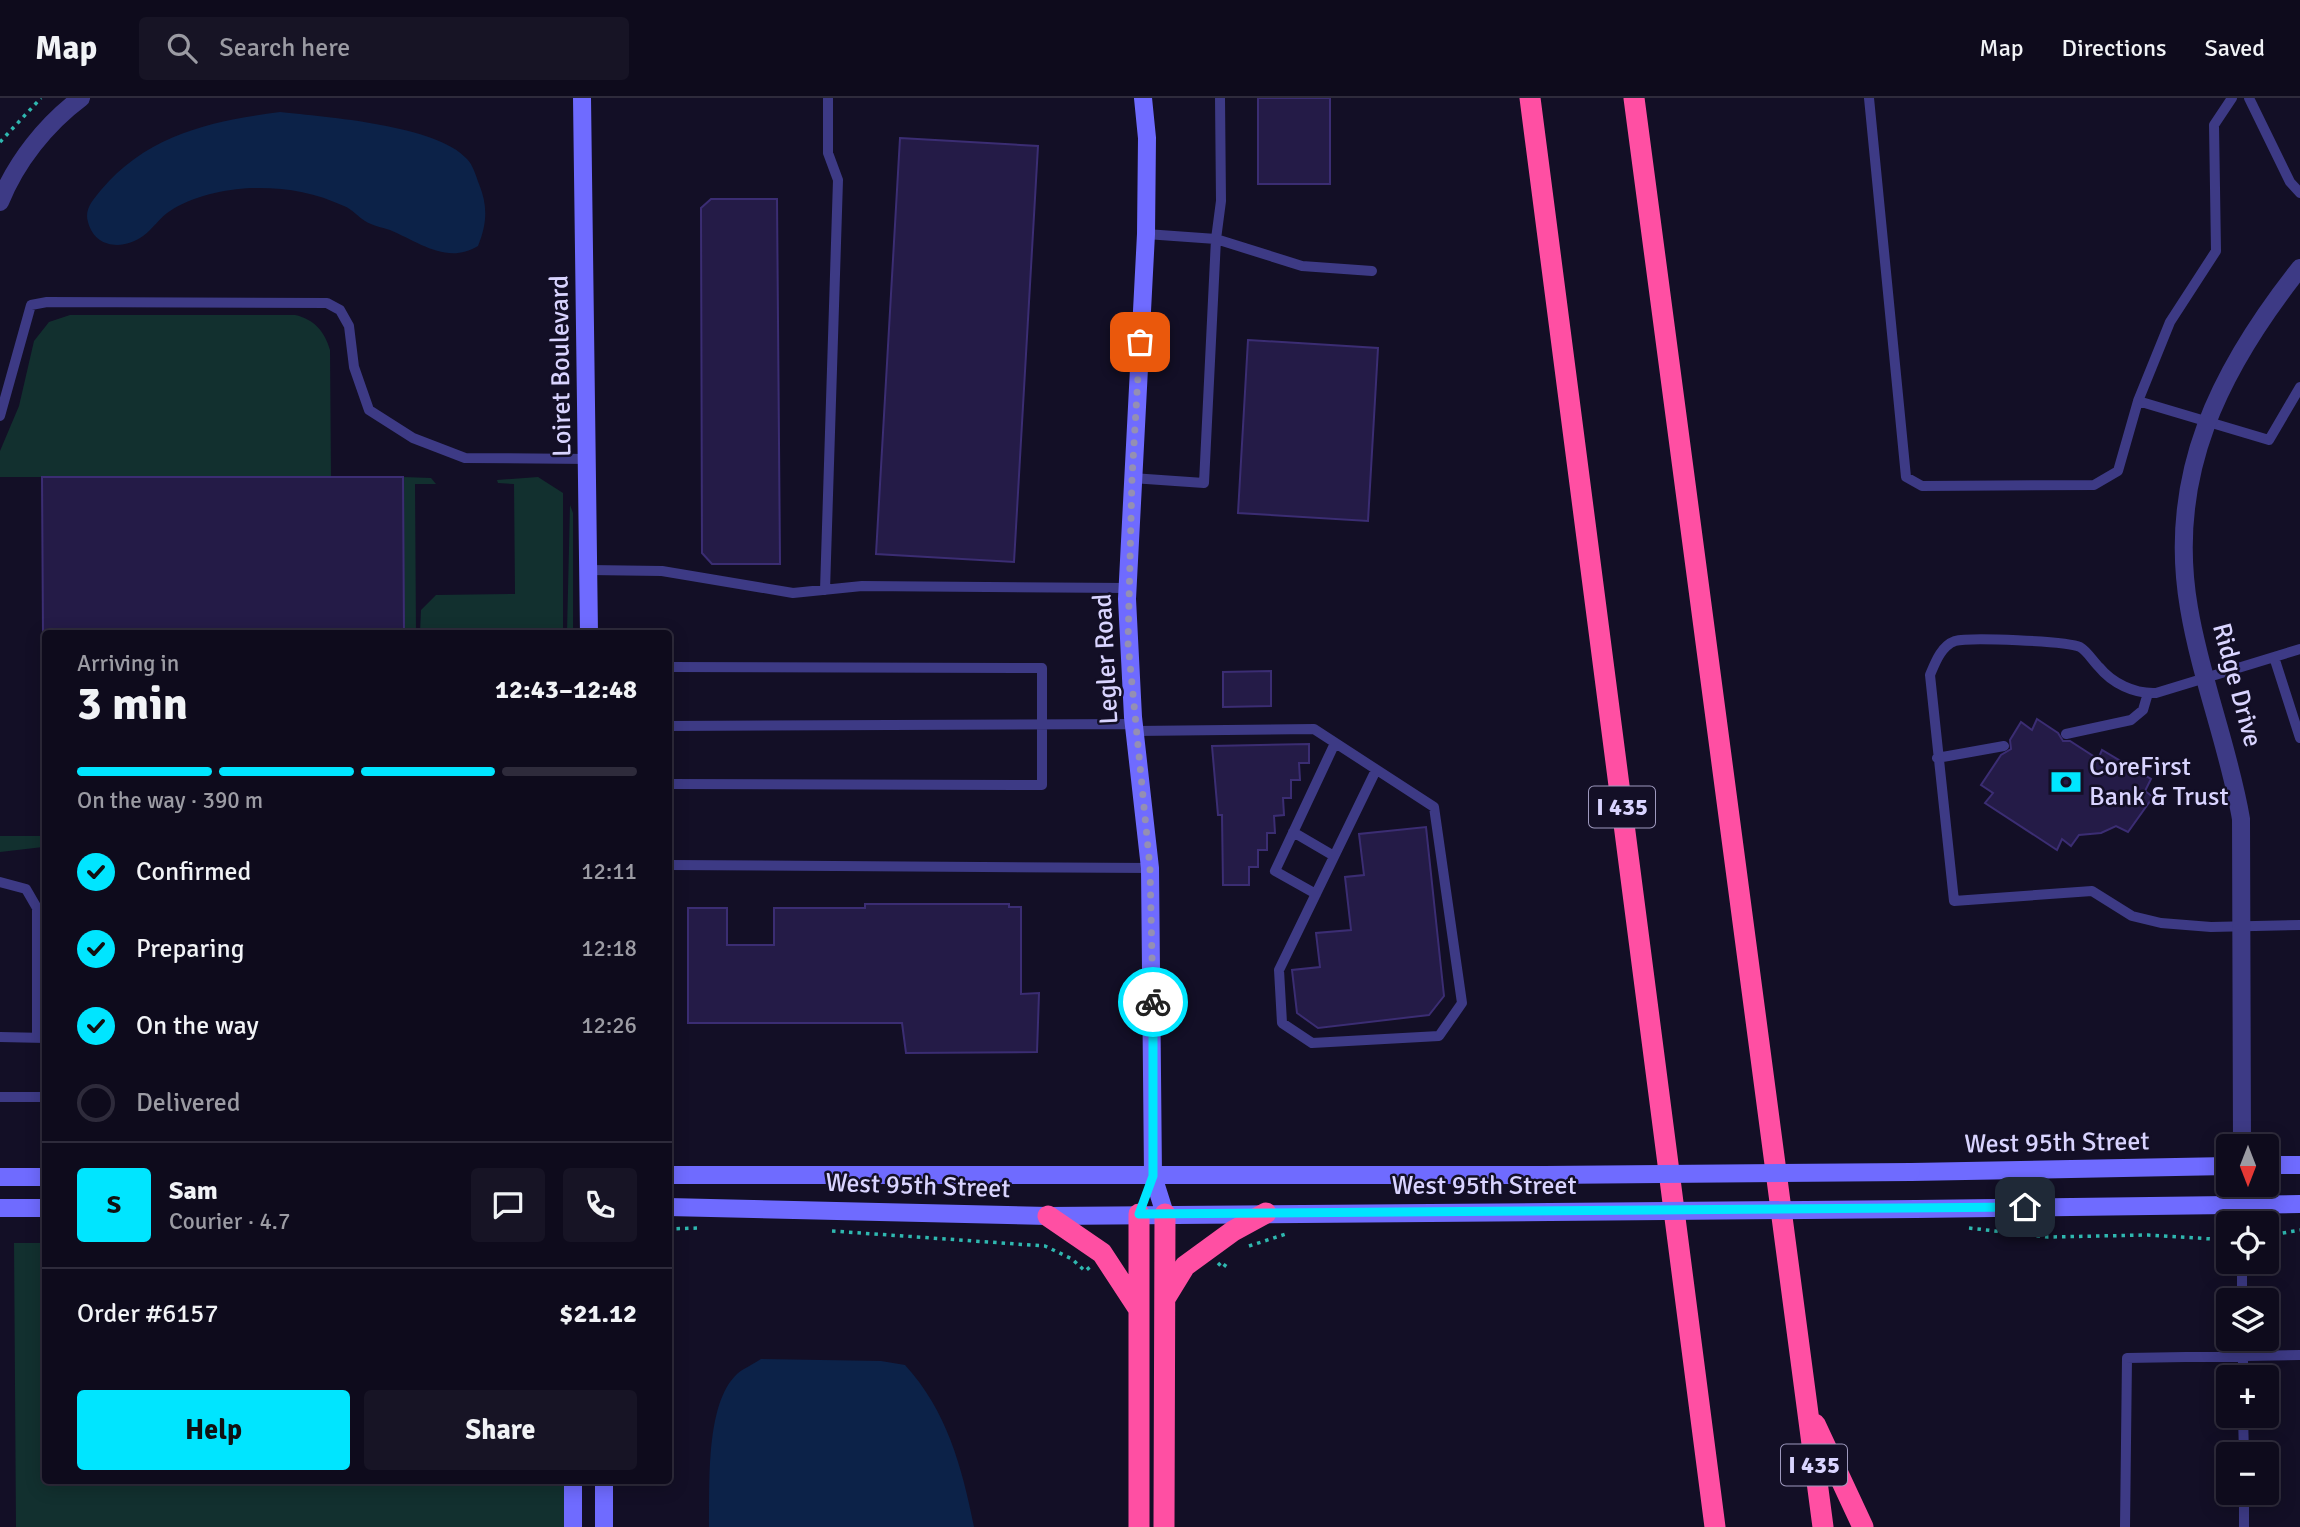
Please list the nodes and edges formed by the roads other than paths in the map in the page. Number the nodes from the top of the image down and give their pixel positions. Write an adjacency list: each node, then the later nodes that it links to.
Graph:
1 (81, 98): 12 (street)
2 (582, 98): 22 (main road, Loiret Boulevard)
3 (828, 98): 26 (lane)
4 (1143, 98): 13 (main road, Legler Road)
5 (1220, 98): 14 (lane)
6 (1530, 98): 84 (highway, I 435)
7 (1634, 98): 80 (highway, I 435)
8 (1868, 98): 18 (lane)
9 (2232, 98): 18 (lane)
10 (2249, 98): 11 (lane)
11 (2300, 193)
12 (0, 202)
13 (1146, 234): 14 (lane); 23 (main road, Legler Road)
14 (1216, 239): 16 (lane); 23 (lane)
15 (2300, 268): 21 (street, Ridge Drive)
16 (1372, 271)
17 (2300, 387): 19 (lane)
18 (2138, 401): 21 (lane)
19 (2296, 403): 21 (lane)
20 (0, 416): 22 (lane)
21 (2206, 422): 31 (street, Ridge Drive)
22 (589, 459): 24 (main road, Loiret Boulevard)
23 (1132, 478): 25 (main road, Legler Road)
24 (589, 569): 26 (lane); 27 (main road, Loiret Boulevard)
25 (1128, 588): 26 (lane); 35 (main road, Legler Road)
26 (825, 590)
27 (589, 630)
28 (2300, 649): 29 (lane)
29 (2274, 656): 31 (lane); 37 (lane)
30 (672, 667): 33 (lane)
31 (2206, 677): 32 (lane); 49 (street, Ridge Drive)
32 (2148, 693): 36 (lane); 40 (lane)
33 (1042, 724): 34 (lane); 35 (lane); 42 (lane)
34 (672, 726)
35 (1135, 727): 38 (lane); 46 (main road, Legler Road)
36 (2066, 734)
37 (2300, 738)
38 (1335, 743): 41 (lane); 43 (lane)
39 (2004, 746): 40 (lane)
40 (1937, 758): 49 (lane)
41 (1376, 770): 44 (lane); 48 (lane)
42 (672, 784)
43 (1293, 832): 44 (lane); 48 (lane)
44 (1334, 856): 48 (lane)
45 (672, 865): 46 (lane)
46 (1150, 868): 60 (main road, Legler Road)
47 (0, 882): 52 (lane)
48 (1316, 894)
49 (2239, 925): 50 (lane); 55 (street, Ridge Drive)
50 (2300, 925)
51 (0, 1037): 52 (lane)
52 (41, 1038)
53 (0, 1097): 54 (lane)
54 (42, 1097)
55 (2242, 1134)
56 (2279, 1165): 57 (main road)
57 (2300, 1165)
58 (2216, 1166): 60 (main road, West 95th Street, bridge)
59 (672, 1175): 60 (main road, West 95th Street)
60 (1153, 1176): 71 (main road); 72 (main road)
61 (0, 1177): 62 (main road)
62 (42, 1177)
63 (2242, 1197): 64 (street)
64 (2242, 1203): 65 (main road, West 95th Street); 69 (lane); 70 (main road, West 95th Street, bridge)
65 (2300, 1204)
66 (0, 1208): 67 (main road)
67 (42, 1208)
68 (672, 1208): 73 (main road, West 95th Street)
69 (2242, 1211)
70 (1266, 1213): 72 (main road, West 95th Street); 74 (highway)
71 (1139, 1214): 72 (main road, West 95th Street); 73 (main road, West 95th Street); 75 (highway)
72 (1165, 1214): 74 (highway)
73 (1048, 1216): 75 (highway)
74 (1166, 1297): 88 (highway)
75 (1139, 1311): 87 (highway)
76 (2243, 1351): 78 (lane)
77 (2299, 1354): 78 (lane)
78 (2243, 1355): 79 (lane); 91 (lane)
79 (2243, 1365)
80 (1805, 1403): 89 (highway, I 435); 90 (highway)
81 (573, 1484): 85 (main road)
82 (604, 1484): 86 (main road)
83 (2244, 1505): 92 (lane)
84 (1713, 1523)
85 (573, 1527)
86 (604, 1527)
87 (1139, 1527)
88 (1164, 1527)
89 (1823, 1527)
90 (1863, 1527)
91 (2125, 1527)
92 (2244, 1527)

